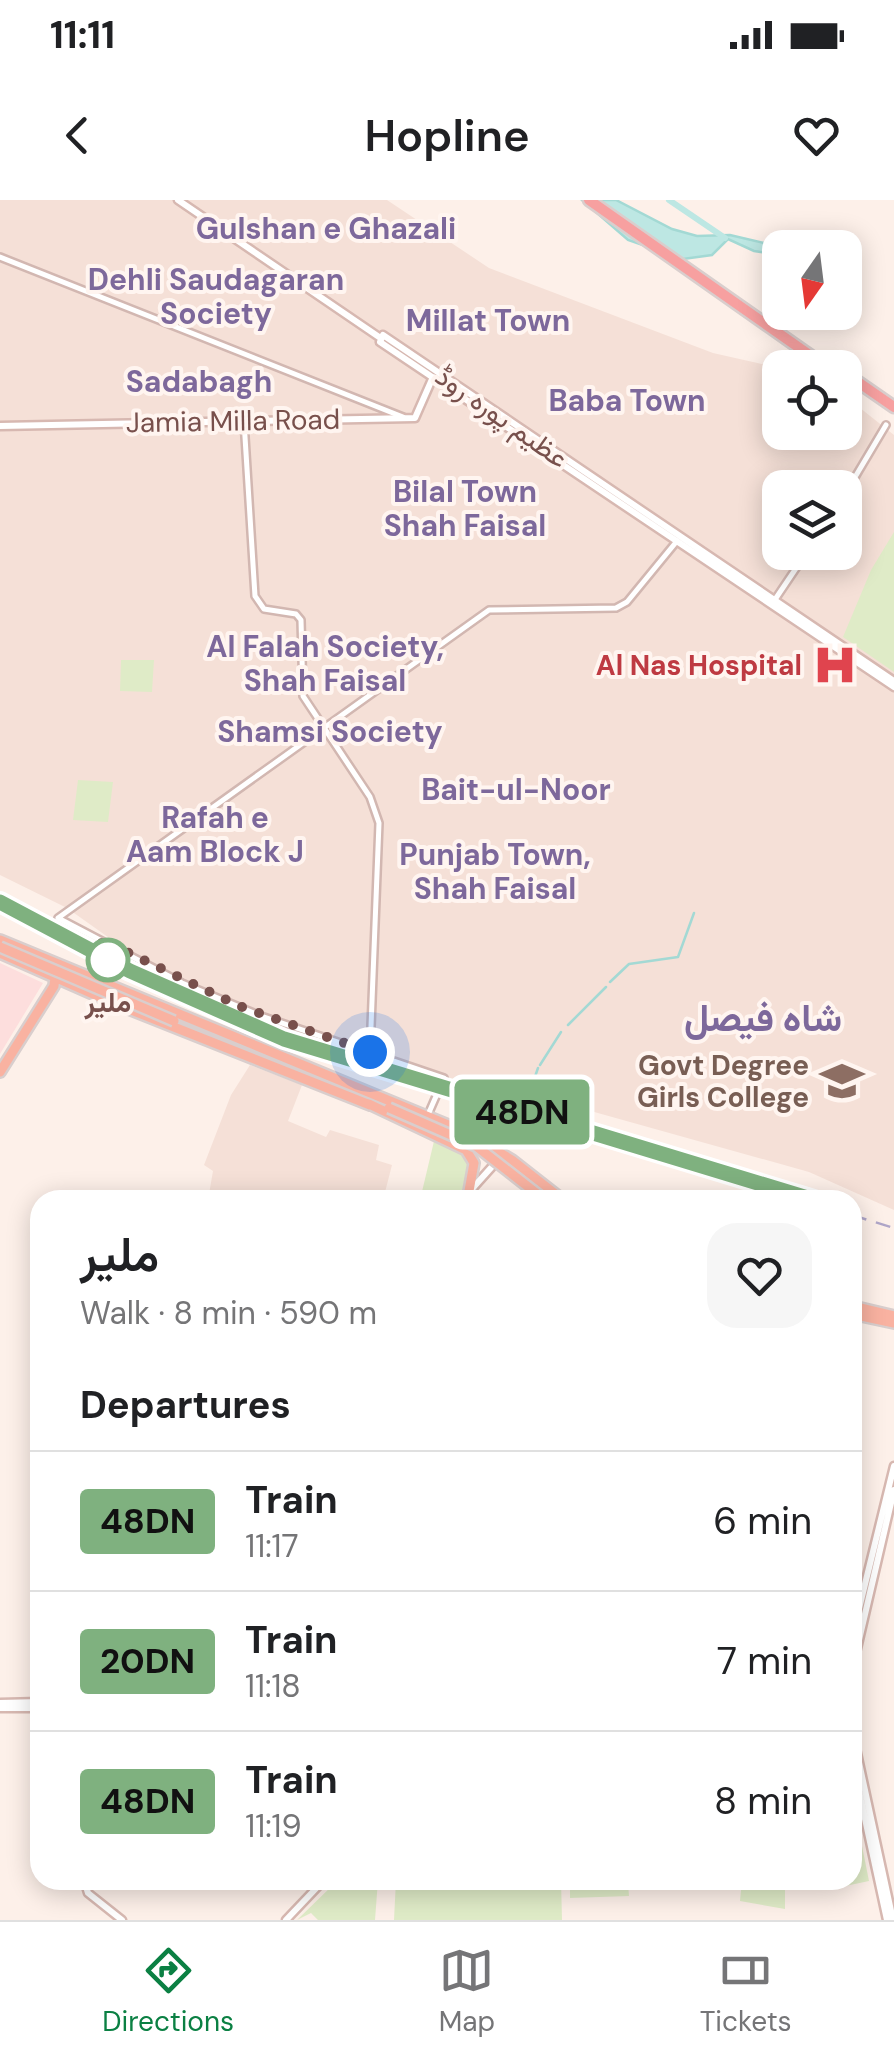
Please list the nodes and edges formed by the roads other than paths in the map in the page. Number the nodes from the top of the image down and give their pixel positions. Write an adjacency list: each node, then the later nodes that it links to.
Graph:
1 (178, 200): 7 (main road, عظیم پورہ روڈ)
2 (589, 200): 5 (highway)
3 (600, 200): 6 (highway)
4 (0, 257): 10 (street)
5 (802, 350)
6 (812, 350)
7 (434, 374): 10 (main road); 15 (main road, عظیم پورہ روڈ); 17 (main road, عظیم پورہ روڈ)
8 (862, 388): 9 (highway)
9 (894, 411)
10 (406, 418): 11 (main road, Jamia Milla Road)
11 (244, 420): 13 (main road, Jamia Milla Road); 19 (street)
12 (886, 424): 14 (street)
13 (0, 426)
14 (859, 470)
15 (677, 541): 18 (main road, عظیم پورہ روڈ); 19 (street)
16 (795, 570): 17 (street)
17 (774, 601): 18 (main road, عظیم پورہ روڈ)
18 (894, 684)
19 (324, 730): 26 (street); 26 (street)
20 (0, 947): 21 (highway); 25 (highway, bridge)
21 (47, 968): 22 (highway); 23 (highway); 27 (highway)
22 (83, 977): 24 (highway); 25 (highway)
23 (56, 978): 24 (highway); 27 (highway)
24 (77, 987): 30 (highway)
25 (175, 1019): 29 (highway); 31 (highway)
26 (370, 1052): 31 (street)
27 (5, 1058): 28 (highway)
28 (0, 1072)
29 (361, 1097): 30 (highway); 37 (highway, bridge)
30 (370, 1105): 33 (highway)
31 (428, 1116): 32 (highway)
32 (465, 1132): 33 (highway); 34 (highway)
33 (452, 1142): 35 (highway)
34 (512, 1160): 36 (main road); 38 (highway); 39 (highway)
35 (467, 1190)
36 (472, 1190)
37 (540, 1190)
38 (544, 1190)
39 (544, 1190)
40 (862, 1312): 43 (highway)
41 (862, 1313): 42 (highway)
42 (881, 1320): 43 (highway); 44 (highway)
43 (894, 1320)
44 (894, 1335)
45 (894, 1466): 47 (main road)
46 (894, 1490): 48 (main road)
47 (862, 1597)
48 (862, 1627)
49 (0, 1705): 50 (main road)
50 (30, 1705)
51 (862, 1789): 53 (main road)
52 (862, 1794): 53 (main road)
53 (864, 1801): 58 (main road)
54 (87, 1890): 56 (main road)
55 (314, 1890): 57 (main road)
56 (122, 1920)
57 (286, 1920)
58 (890, 1920)

